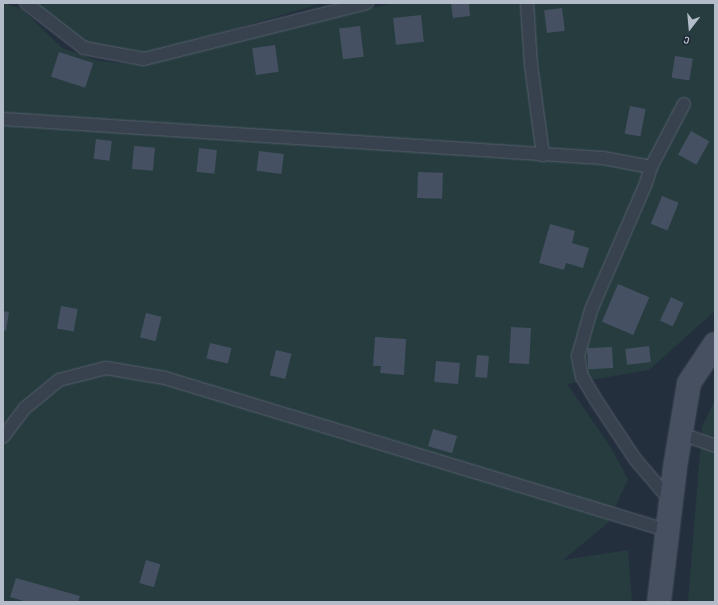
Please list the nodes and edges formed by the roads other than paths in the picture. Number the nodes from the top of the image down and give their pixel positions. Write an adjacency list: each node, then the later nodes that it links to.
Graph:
1 (26, 3): 2 (lane)
2 (367, 3)
3 (527, 3): 6 (lane)
4 (684, 104): 7 (lane)
5 (3, 119): 6 (lane)
6 (543, 155): 7 (lane)
7 (651, 167): 12 (lane)
8 (715, 344): 9 (main road)
9 (681, 434): 11 (lane); 12 (main road)
10 (3, 437): 13 (lane)
11 (715, 446)
12 (671, 501): 13 (main road)
13 (669, 531): 14 (main road)
14 (659, 602)

